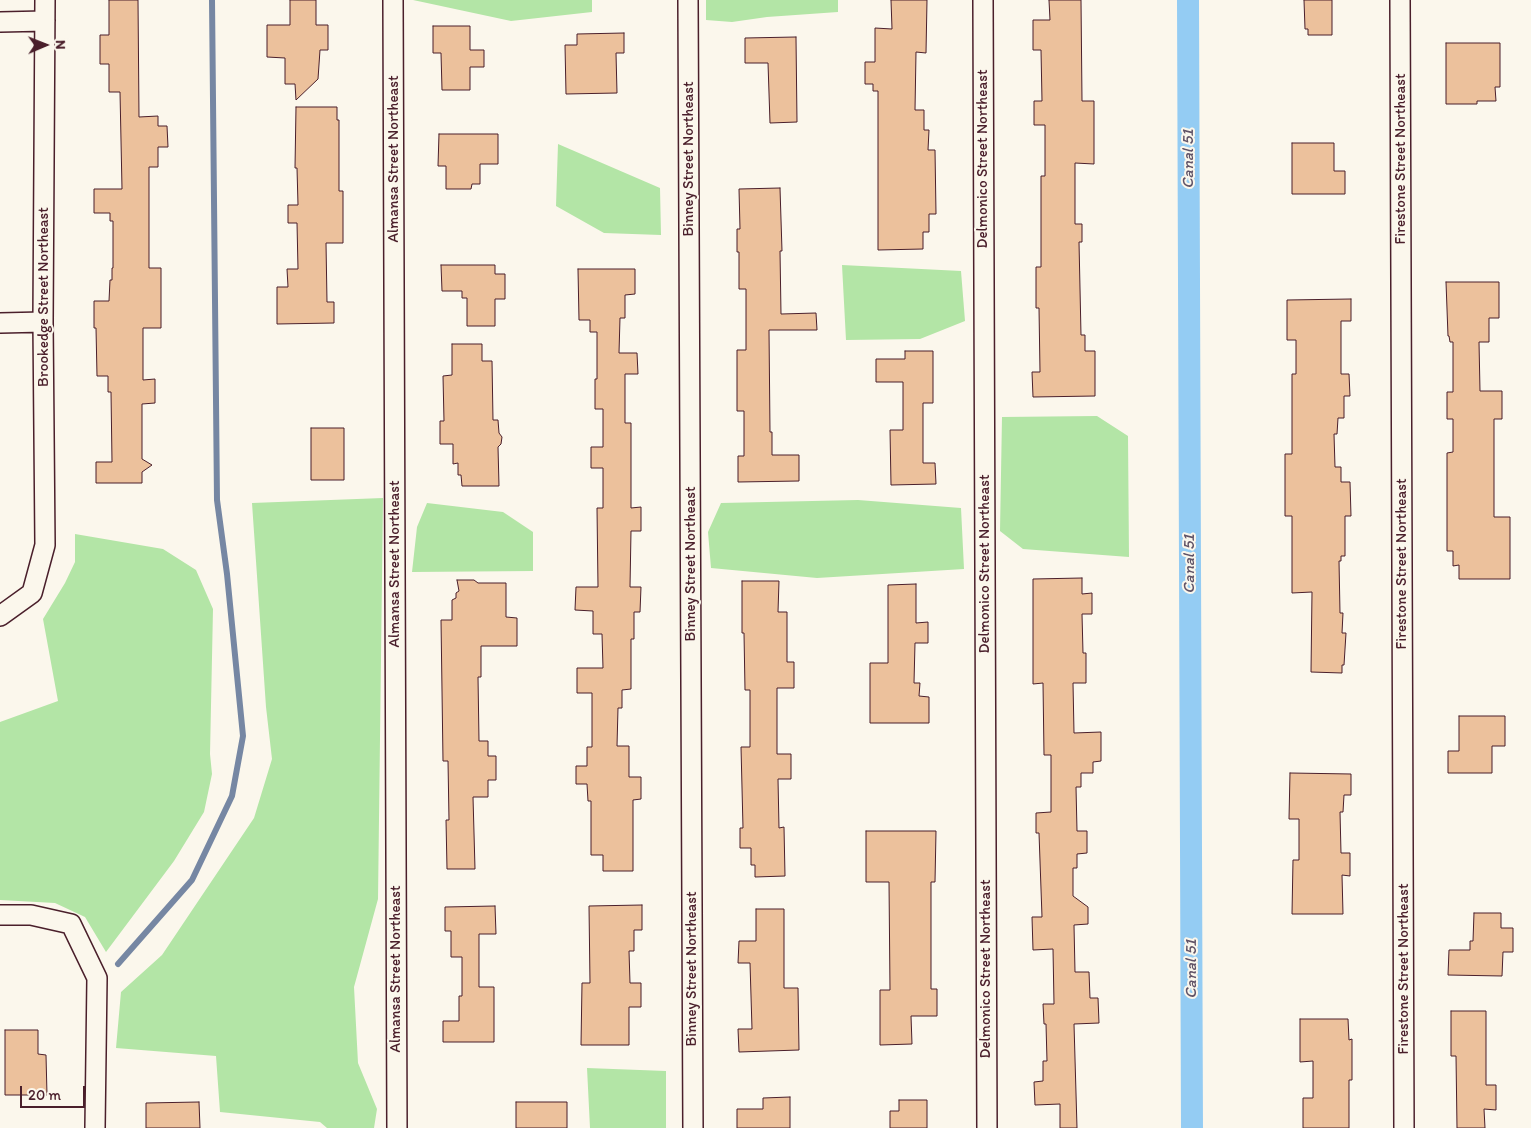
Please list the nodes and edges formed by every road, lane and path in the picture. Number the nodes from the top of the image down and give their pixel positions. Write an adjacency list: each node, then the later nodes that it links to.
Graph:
1 (45, 0): 6 (street, Brookedge Street Northeast)
2 (393, 0): 13 (street, Almansa Street Northeast)
3 (688, 0): 14 (street, Binney Street Northeast)
4 (983, 0): 15 (street, Delmonico Street Northeast)
5 (1400, 0): 16 (street, Firestone Street Northeast)
6 (45, 21): 7 (street); 8 (street, Brookedge Street Northeast)
7 (0, 22)
8 (43, 322): 9 (street); 10 (street, Brookedge Street Northeast)
9 (0, 323)
10 (0, 616)
11 (0, 915): 12 (street)
12 (95, 1128)
13 (397, 1128)
14 (693, 1128)
15 (987, 1128)
16 (1404, 1128)

